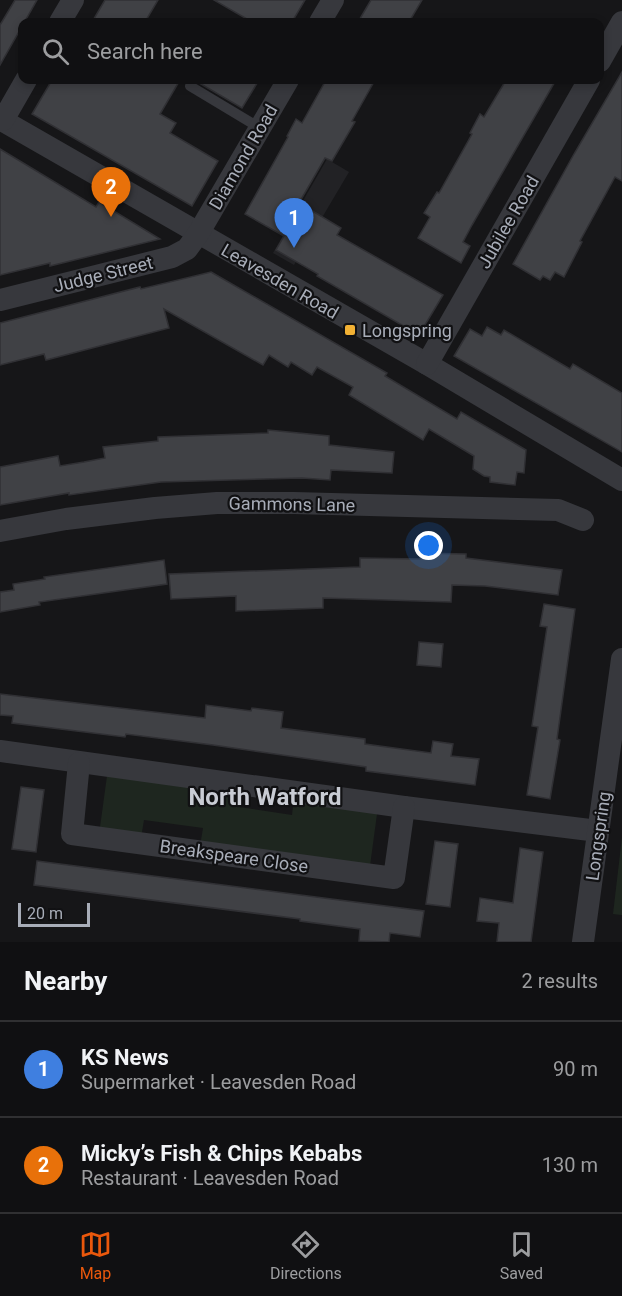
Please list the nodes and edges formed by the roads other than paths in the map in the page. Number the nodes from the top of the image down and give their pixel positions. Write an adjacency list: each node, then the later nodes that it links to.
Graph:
1 (73, 0): 3 (street)
2 (333, 0): 4 (street)
3 (62, 18)
4 (322, 18)
5 (622, 22): 6 (street)
6 (604, 54)
7 (23, 84): 11 (street)
8 (286, 84): 12 (street, Diamond Road)
9 (587, 84): 15 (street, Jubilee Road)
10 (190, 86): 12 (lane)
11 (1, 119): 13 (street, Leavesden Road)
12 (260, 128): 13 (street, Diamond Road)
13 (198, 234): 14 (street, Judge Street); 15 (street, Leavesden Road)
14 (0, 300)
15 (427, 364): 16 (street, Leavesden Road)
16 (622, 480)
17 (583, 520): 18 (street, Gammons Lane)
18 (0, 531)
19 (622, 659): 23 (street, Longspring)
20 (0, 751): 21 (street)
21 (79, 763): 22 (street); 22 (street, Breakspeare Close)
22 (404, 807): 23 (street)
23 (598, 831): 24 (street, Longspring)
24 (583, 942)

